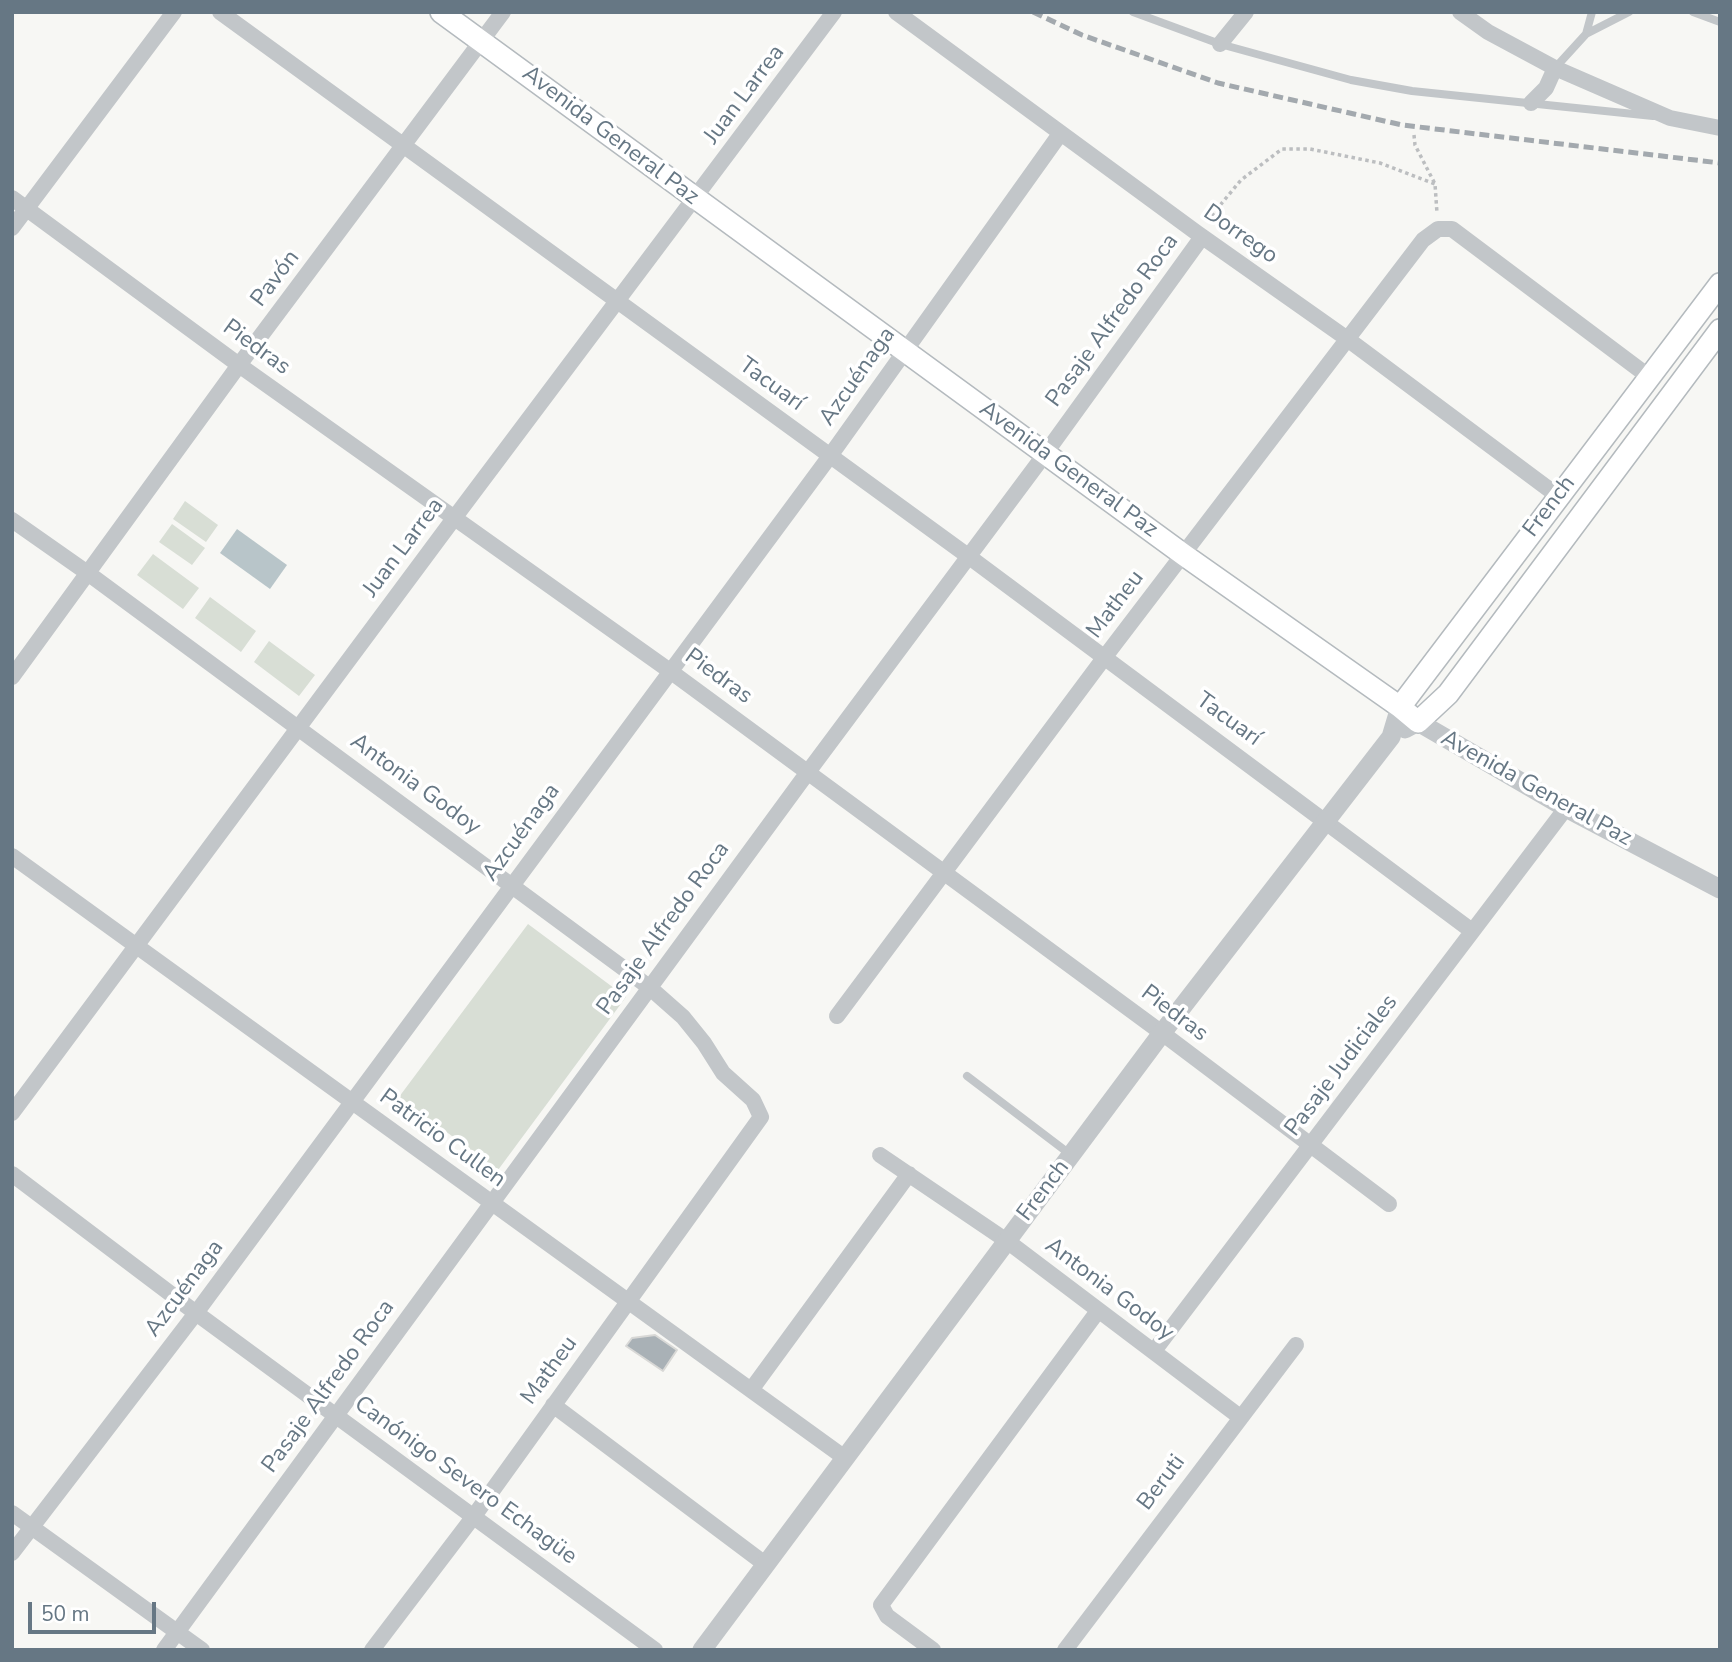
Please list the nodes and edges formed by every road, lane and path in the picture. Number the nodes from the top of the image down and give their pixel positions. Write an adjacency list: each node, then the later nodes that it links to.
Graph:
1 (174, 12): 27 (street)
2 (220, 12): 23 (street, Tacuarí)
3 (441, 12): 15 (main road, Avenida General Paz)
4 (503, 12): 15 (street, Pavón)
5 (835, 12): 26 (street, Juan Larrea)
6 (896, 12): 21 (street, Dorrego)
7 (1133, 12): 16 (lane)
8 (1246, 12): 16 (street)
9 (1460, 12): 17 (street)
10 (1592, 12): 14 (lane)
11 (1629, 12): 14 (lane)
12 (1693, 12): 13 (lane)
13 (1720, 22)
14 (1586, 34): 17 (lane)
15 (482, 42): 23 (street, Pavón); 26 (main road, Avenida General Paz)
16 (1220, 44): 18 (lane)
17 (1555, 68): 18 (street); 19 (street)
18 (1531, 103): 19 (lane)
19 (1670, 118): 20 (street)
20 (1720, 128)
21 (1060, 134): 30 (street, Dorrego); 35 (street, Azcuénaga)
22 (1414, 135): 24 (path)
23 (405, 146): 32 (street, Tacuarí); 36 (street, Pavón)
24 (1434, 184): 29 (path); 30 (path)
25 (12, 198): 27 (street, Piedras)
26 (695, 200): 32 (street, Juan Larrea); 35 (main road, Avenida General Paz)
27 (27, 209): 28 (street); 36 (street, Piedras)
28 (12, 228)
29 (1438, 229): 34 (street, Matheu); 37 (street)
30 (1200, 235): 34 (street, Dorrego); 38 (street, Pasaje Alfredo Roca)
31 (1720, 284): 37 (main road, French)
32 (618, 302): 39 (street, Tacuarí); 41 (street, Juan Larrea)
33 (1720, 330): 50 (main road, French)
34 (1346, 338): 40 (street, Dorrego); 43 (street, Matheu)
35 (904, 349): 38 (main road, Avenida General Paz); 39 (street, Azcuénaga)
36 (239, 365): 41 (street, Piedras); 45 (street, Pavón)
37 (1648, 376): 40 (main road, French)
38 (1045, 454): 43 (main road, Avenida General Paz); 44 (street, Pasaje Alfredo Roca)
39 (830, 456): 44 (street, Tacuarí); 47 (street, Azcuénaga)
40 (1558, 496): 49 (main road, French)
41 (455, 517): 47 (street, Piedras); 51 (street, Juan Larrea)
42 (12, 520): 45 (street, Antonia Godoy)
43 (1184, 555): 46 (street, Matheu); 49 (main road, Avenida General Paz)
44 (968, 556): 46 (street, Tacuarí); 53 (street, Pasaje Alfredo Roca)
45 (89, 573): 48 (street, Pavón); 51 (street, Antonia Godoy)
46 (1104, 658): 55 (street, Tacuarí); 57 (street, Matheu)
47 (670, 671): 53 (street, Piedras); 58 (street, Azcuénaga)
48 (12, 677)
49 (1400, 707): 50 (main road, Avenida General Paz); 52 (street, French)
50 (1418, 722): 52 (street, French); 54 (street, Avenida General Paz)
51 (299, 728): 58 (street, Antonia Godoy); 61 (street, Juan Larrea)
52 (1391, 737): 55 (street, French)
53 (808, 772): 57 (street, Piedras); 62 (street, Pasaje Alfredo Roca)
54 (1566, 807): 59 (street, Avenida General Paz); 60 (street, Pasaje Judiciales)
55 (1326, 821): 60 (street, Tacuarí); 64 (street, French)
56 (12, 856): 61 (street, Patricio Cullen)
57 (944, 872): 63 (street, Matheu); 64 (street, Piedras)
58 (512, 884): 62 (street, Antonia Godoy); 66 (street, Azcuénaga)
59 (1720, 889)
60 (1472, 931): 69 (street, Pasaje Judiciales)
61 (137, 947): 66 (street, Patricio Cullen); 67 (street, Juan Larrea)
62 (649, 987): 68 (street, Antonia Godoy); 74 (street, Pasaje Alfredo Roca)
63 (837, 1016)
64 (1162, 1033): 69 (street, Piedras); 71 (street, French)
65 (967, 1076): 71 (lane)
66 (351, 1101): 74 (street, Patricio Cullen); 79 (street, Azcuénaga)
67 (12, 1113)
68 (761, 1117): 77 (street, Matheu)
69 (1312, 1145): 75 (street, Piedras); 81 (street, Pasaje Judiciales)
70 (880, 1155): 73 (street, Antonia Godoy)
71 (1071, 1155): 76 (street, French)
72 (12, 1174): 79 (street, Canónigo Severo Echagüe)
73 (909, 1174): 76 (street, Antonia Godoy); 82 (street)
74 (492, 1203): 77 (street, Patricio Cullen); 84 (street, Pasaje Alfredo Roca)
75 (1389, 1204)
76 (1007, 1241): 78 (street, Antonia Godoy); 86 (street, French)
77 (630, 1301): 82 (street, Patricio Cullen); 83 (street, Matheu)
78 (1098, 1311): 81 (street, Antonia Godoy); 98 (street)
79 (196, 1313): 84 (street, Canónigo Severo Echagüe); 89 (street, Azcuénaga)
80 (1296, 1345): 85 (street, Beruti)
81 (1154, 1351): 85 (street, Antonia Godoy)
82 (751, 1390): 86 (street, Patricio Cullen)
83 (553, 1405): 88 (street, Matheu); 91 (street)
84 (337, 1416): 88 (street, Canónigo Severo Echagüe); 92 (street, Pasaje Alfredo Roca)
85 (1240, 1417): 99 (street, Beruti)
86 (845, 1458): 91 (street, French)
87 (12, 1513): 89 (street)
88 (474, 1516): 95 (street, Matheu); 96 (street, Canónigo Severo Echagüe)
89 (31, 1527): 90 (street, Azcuénaga); 92 (street)
90 (12, 1553)
91 (765, 1564): 97 (street, French)
92 (177, 1632): 93 (street, Pasaje Alfredo Roca); 94 (street)
93 (163, 1650)
94 (202, 1650)
95 (372, 1650)
96 (655, 1650)
97 (702, 1650)
98 (933, 1650)
99 (1065, 1650)

